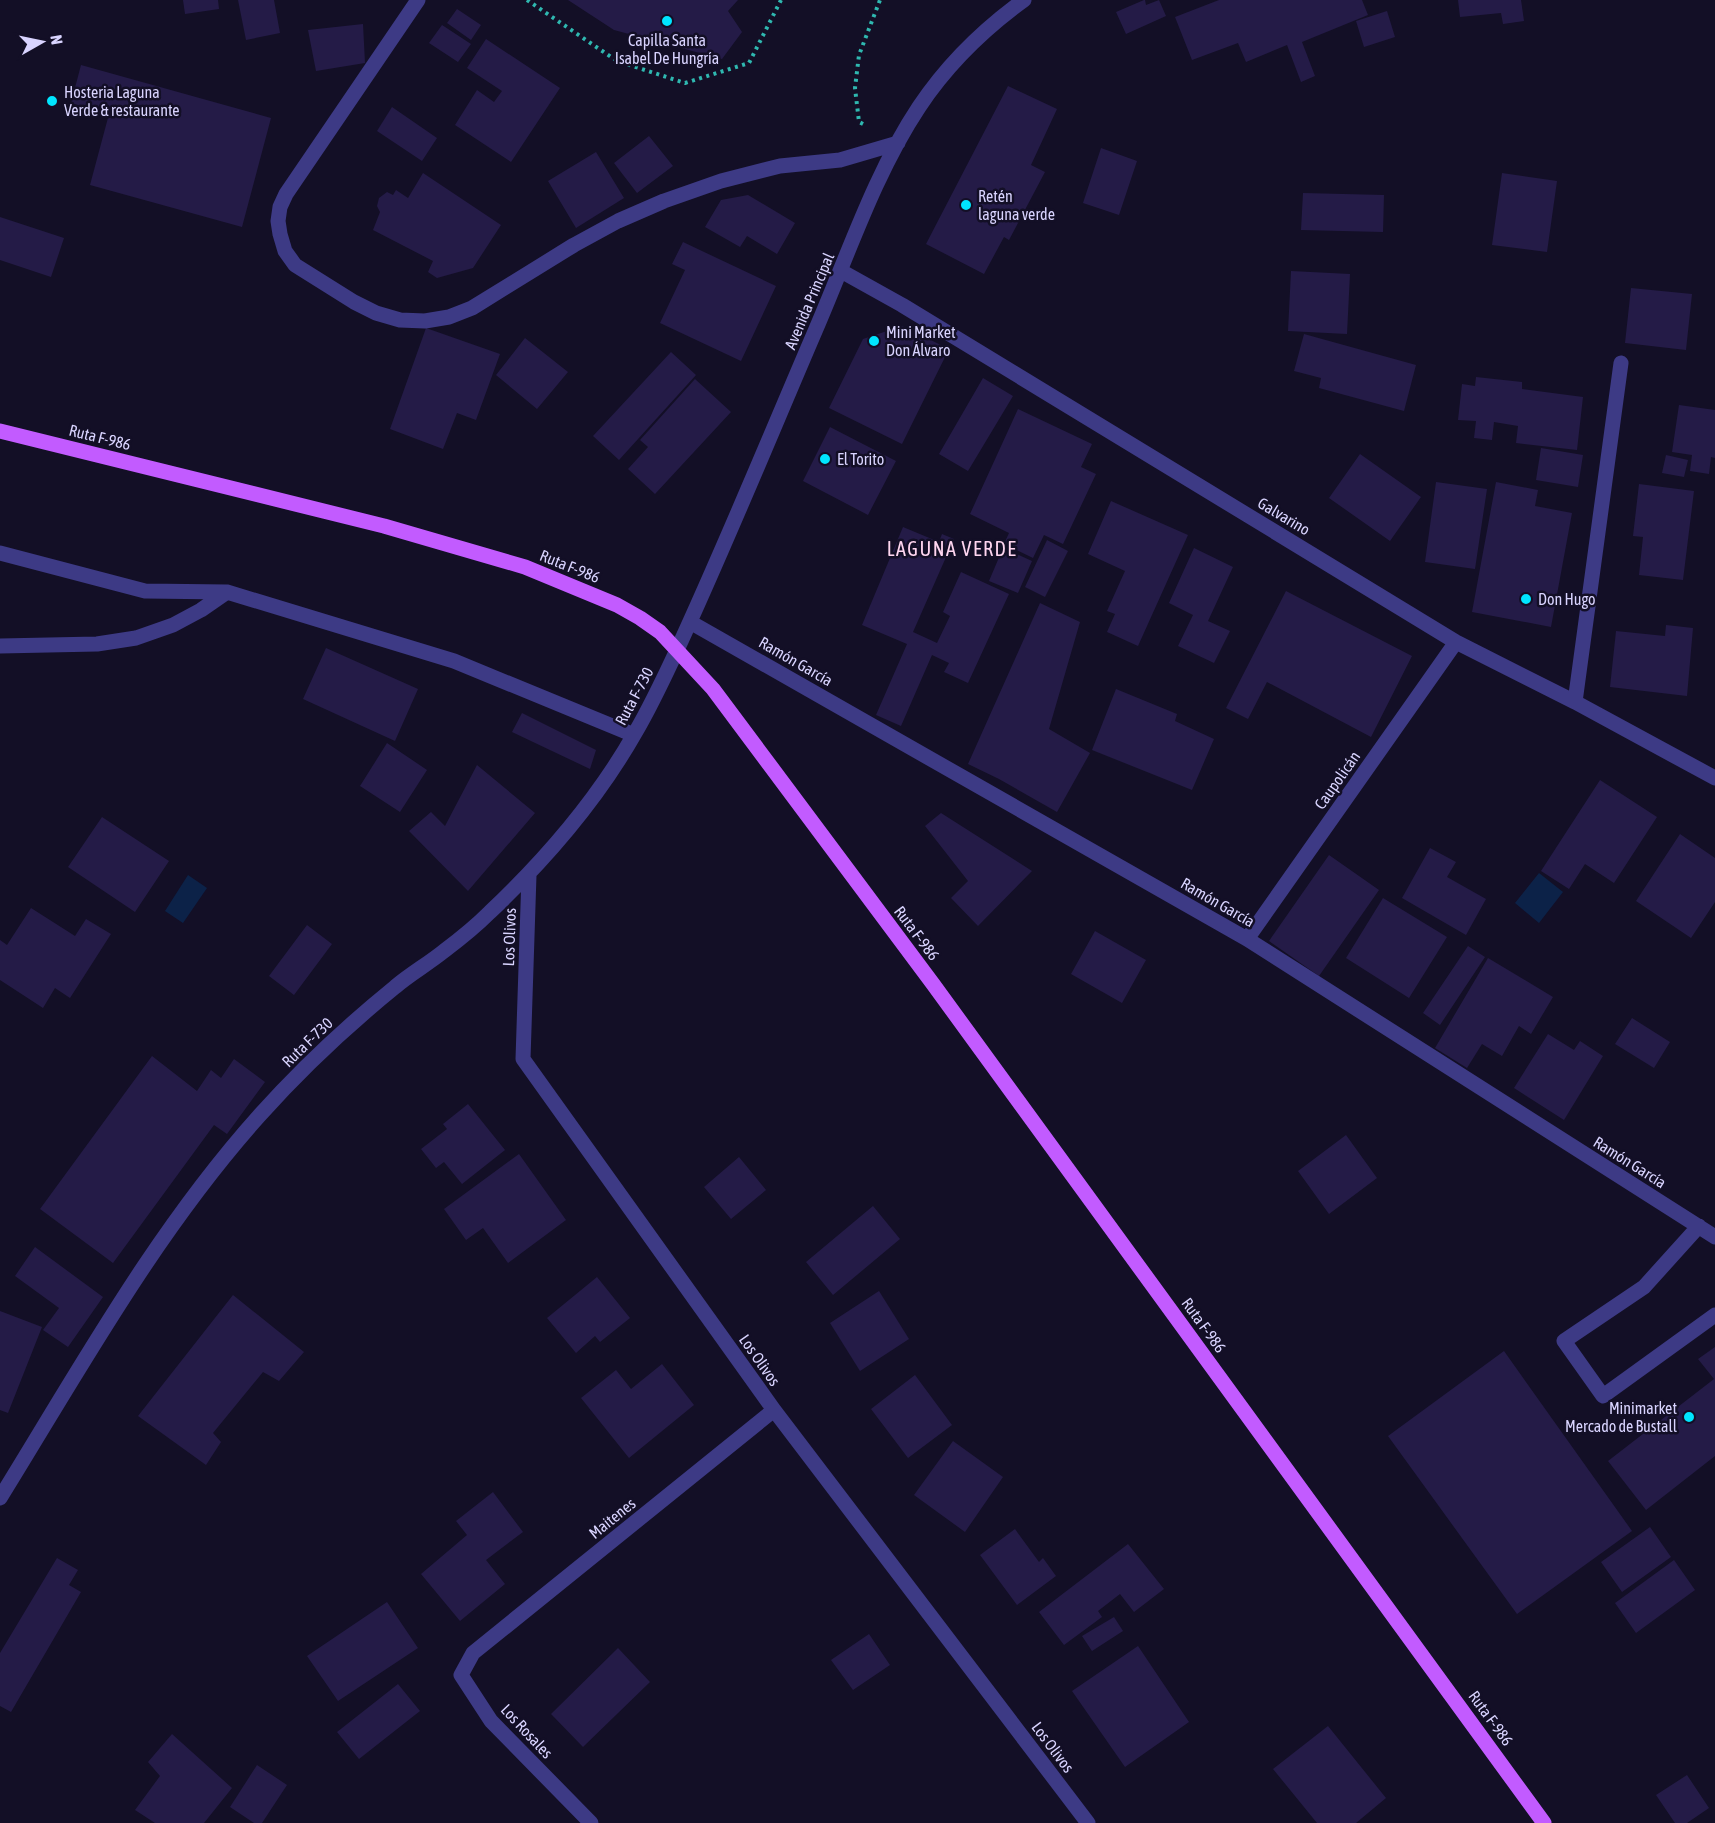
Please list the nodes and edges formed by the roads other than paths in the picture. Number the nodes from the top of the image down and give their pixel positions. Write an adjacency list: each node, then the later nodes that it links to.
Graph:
1 (418, 0): 3 (street)
2 (1024, 0): 3 (street, Avenida Principal)
3 (898, 143): 4 (street, Avenida Principal)
4 (841, 271): 9 (street, Avenida Principal); 10 (street, Galvarino)
5 (1621, 363): 13 (street)
6 (0, 431): 12 (main road, Ruta F-986)
7 (0, 553): 8 (street)
8 (227, 592): 11 (street); 14 (street)
9 (690, 622): 12 (street, Avenida Principal); 17 (street, Ramón García)
10 (1456, 642): 13 (street, Galvarino); 17 (street, Caupolicán)
11 (0, 646)
12 (678, 650): 14 (street, Ruta F-730); 26 (main road, Ruta F-986)
13 (1575, 702): 15 (street, Galvarino)
14 (634, 735): 16 (street, Ruta F-730)
15 (1715, 778)
16 (529, 874): 21 (street, Los Olivos); 22 (street, Ruta F-730)
17 (1247, 939): 18 (street, Ramón García)
18 (1699, 1227): 19 (street, Ramón García); 20 (street)
19 (1715, 1237)
20 (1715, 1315)
21 (774, 1410): 23 (street, Maitenes); 25 (street, Los Olivos)
22 (0, 1498)
23 (473, 1653): 24 (street, Los Rosales)
24 (591, 1823)
25 (1088, 1823)
26 (1544, 1823)

